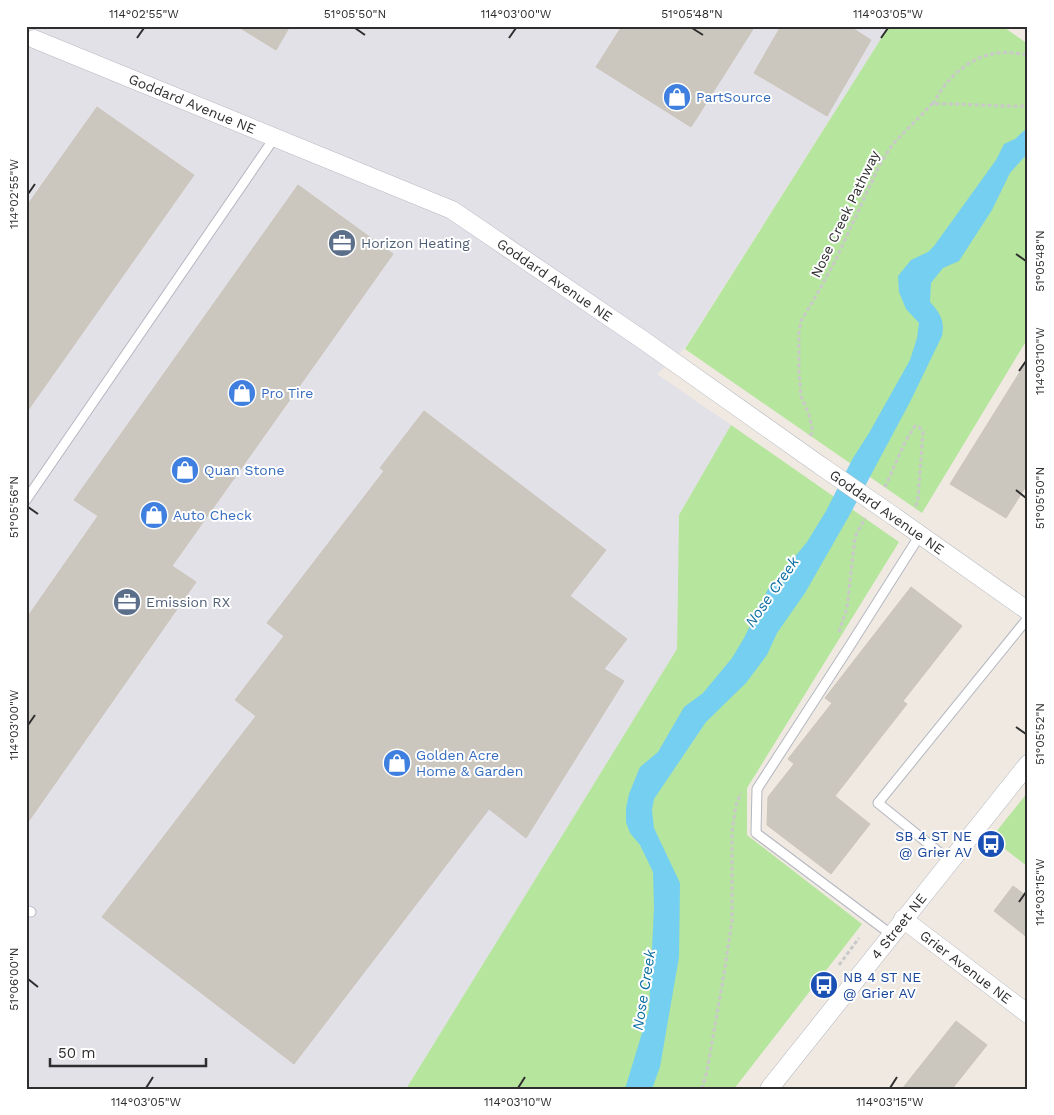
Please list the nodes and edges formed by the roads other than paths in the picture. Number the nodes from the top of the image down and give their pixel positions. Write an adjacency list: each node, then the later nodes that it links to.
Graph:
1 (34, 38): 2 (street, Goddard Avenue NE)
2 (275, 137): 3 (lane); 4 (street, Goddard Avenue NE, bridge)
3 (26, 500)
4 (920, 536): 5 (street, Goddard Avenue NE); 10 (lane)
5 (1028, 611)
6 (1028, 618): 8 (lane)
7 (1028, 764): 8 (street, 4 Street NE)
8 (950, 860): 9 (street, 4 Street NE)
9 (903, 919): 10 (street, 4 Street NE); 11 (street, Grier Avenue NE)
10 (892, 935): 12 (street, 4 Street NE)
11 (1028, 1014)
12 (769, 1089)

